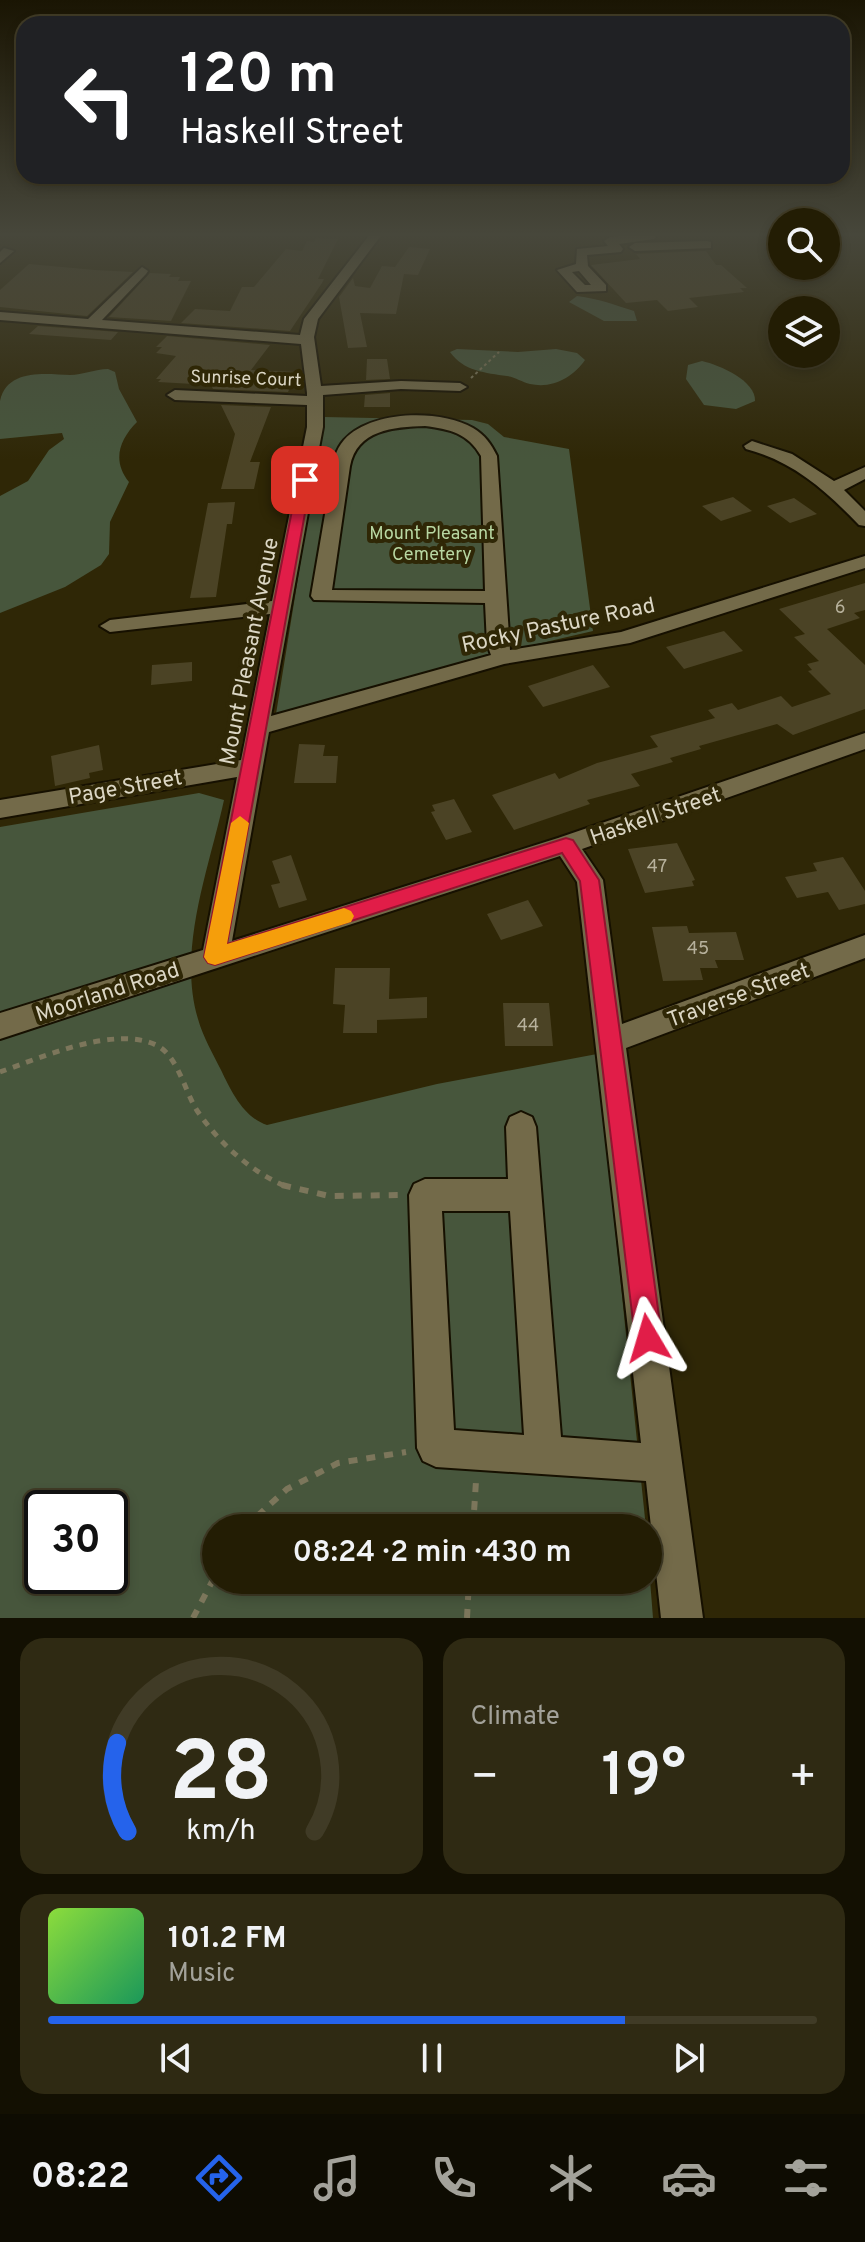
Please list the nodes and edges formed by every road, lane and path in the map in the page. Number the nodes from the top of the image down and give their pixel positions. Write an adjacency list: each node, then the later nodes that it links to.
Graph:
1 (105, 309): 4 (street)
2 (316, 309): 5 (street, Mount Pleasant Avenue)
3 (0, 316): 4 (street)
4 (92, 322): 5 (street)
5 (308, 340): 9 (street, Mount Pleasant Avenue)
6 (499, 352): 7 (path)
7 (460, 387): 9 (street, Sunrise Court)
8 (175, 395): 9 (street, Sunrise Court)
9 (315, 396): 12 (street, Mount Pleasant Avenue)
10 (752, 446): 14 (street)
11 (865, 472): 14 (street)
12 (305, 480): 13 (street); 18 (street, Mount Pleasant Avenue)
13 (339, 480): 17 (street); 17 (street)
14 (833, 489): 15 (street)
15 (865, 521)
16 (865, 562): 20 (street, Rocky Pasture Road)
17 (495, 597): 20 (street)
18 (283, 606): 19 (street); 21 (street, Mount Pleasant Avenue)
19 (110, 626)
20 (503, 658): 21 (street, Rocky Pasture Road)
21 (259, 727): 23 (street, Mount Pleasant Avenue)
22 (865, 741): 25 (street, Haskell Street)
23 (251, 767): 24 (street, Page Street); 27 (street, Mount Pleasant Avenue)
24 (0, 809)
25 (566, 845): 27 (street, Haskell Street); 29 (street)
26 (865, 946): 29 (street, Traverse Street)
27 (215, 957): 28 (street, Moorland Road)
28 (0, 1026)
29 (610, 1041): 37 (street)
30 (0, 1072): 32 (path)
31 (521, 1127): 33 (street)
32 (425, 1195): 33 (street); 34 (street)
33 (525, 1195): 36 (street)
34 (436, 1448): 35 (street); 38 (path)
35 (478, 1451): 36 (street); 39 (path)
36 (544, 1456): 37 (street)
37 (663, 1463): 44 (street)
38 (259, 1514)
39 (474, 1514)
40 (206, 1594): 42 (path)
41 (468, 1594): 43 (path)
42 (193, 1618)
43 (467, 1618)
44 (682, 1618)

